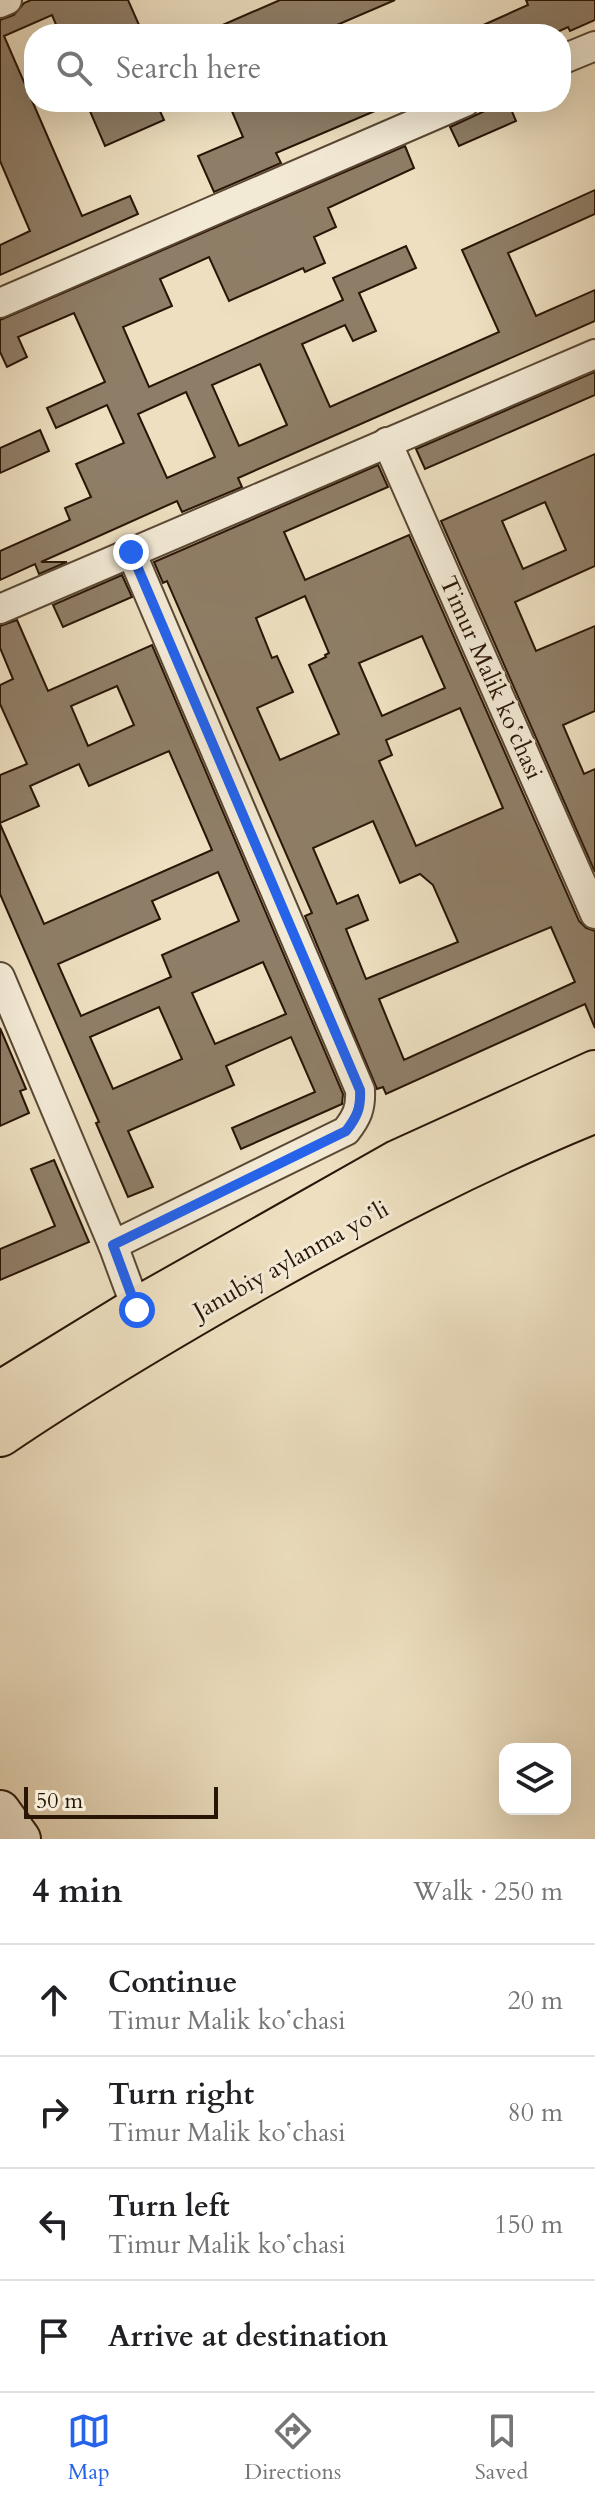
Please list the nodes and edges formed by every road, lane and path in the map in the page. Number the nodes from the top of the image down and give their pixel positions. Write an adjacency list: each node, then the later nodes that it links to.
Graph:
1 (7, 0): 2 (street)
2 (0, 3)
3 (595, 46): 4 (street)
4 (571, 56)
5 (442, 112): 6 (street)
6 (0, 303)
7 (595, 354): 8 (street)
8 (387, 442): 9 (street); 11 (street, Timur Malik koʻchasi)
9 (131, 552): 10 (street); 15 (street)
10 (0, 609)
11 (595, 914)
12 (0, 977): 15 (street)
13 (595, 1073): 16 (highway, Janubiy aylanma yoʻli)
14 (595, 1110): 18 (highway, Janubiy aylanma yoʻli)
15 (113, 1245): 16 (street)
16 (137, 1310): 17 (highway, Janubiy aylanma yoʻli)
17 (0, 1394)
18 (0, 1434)
19 (0, 1811): 20 (street)
20 (20, 1839)

